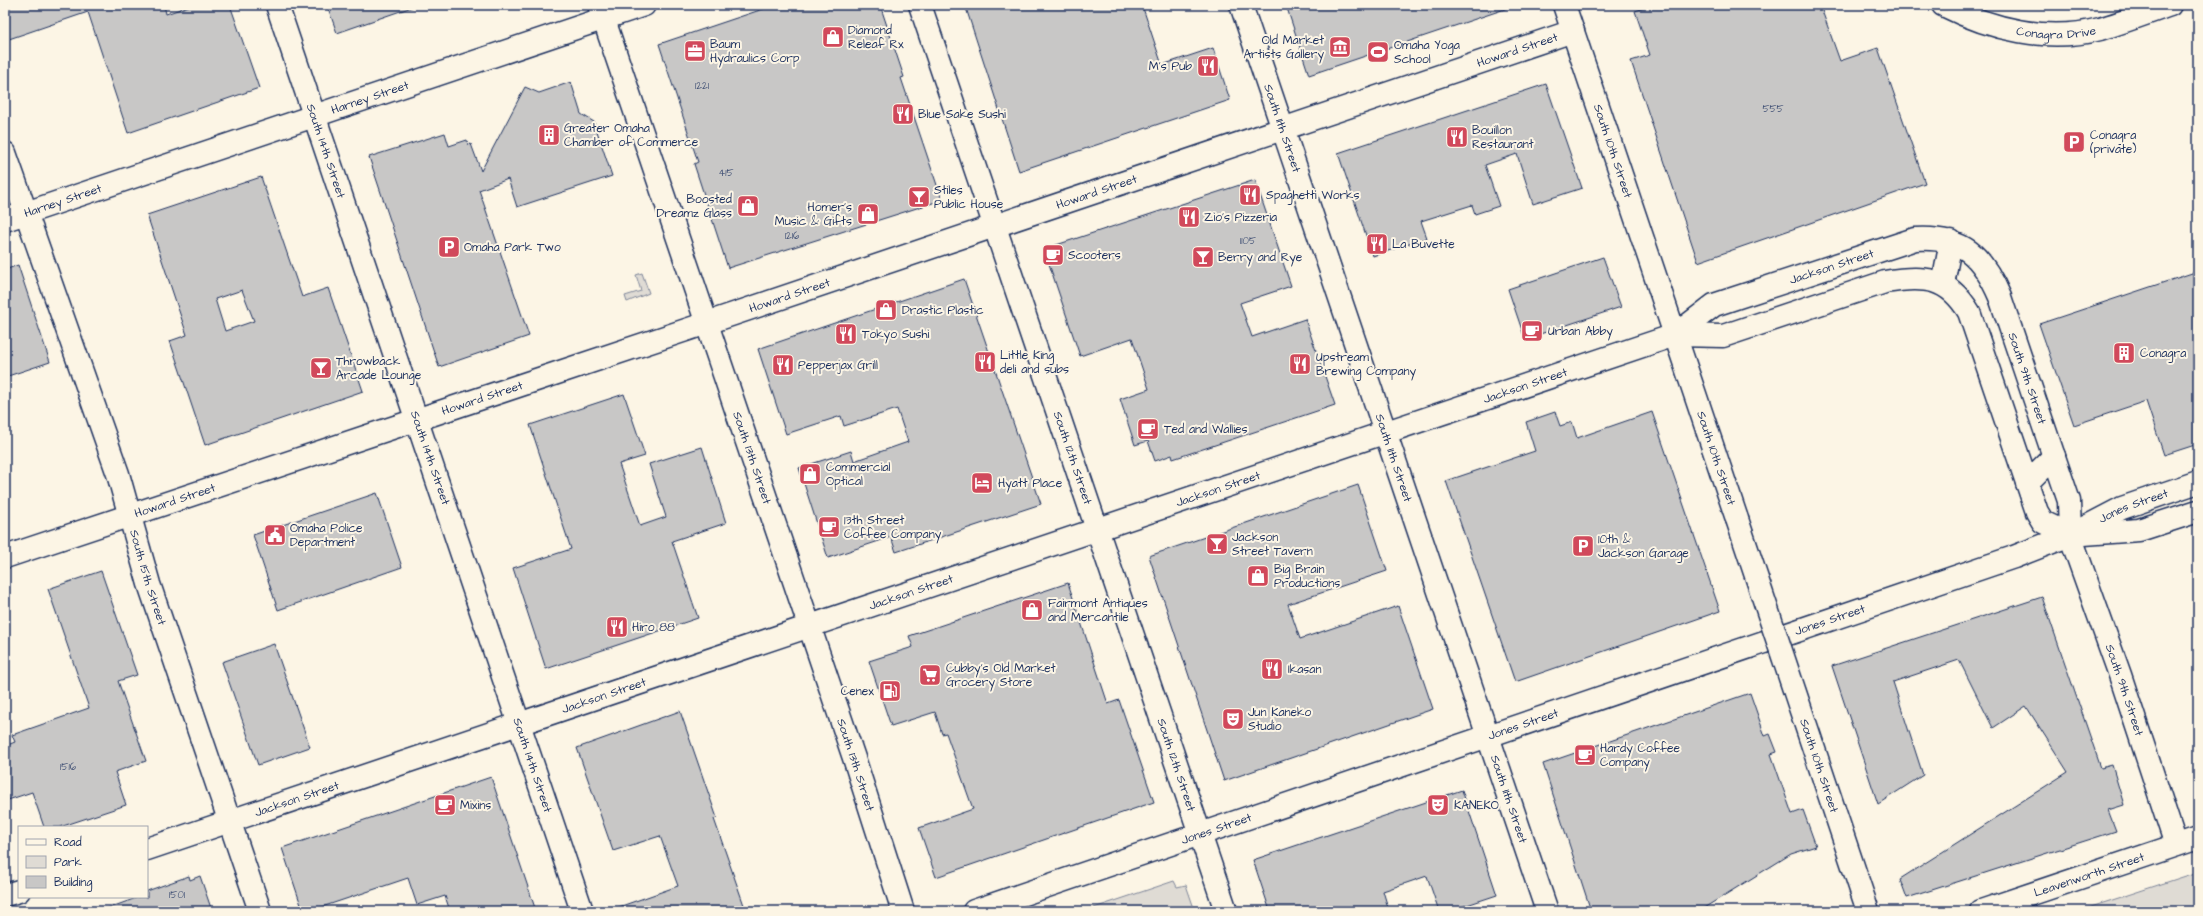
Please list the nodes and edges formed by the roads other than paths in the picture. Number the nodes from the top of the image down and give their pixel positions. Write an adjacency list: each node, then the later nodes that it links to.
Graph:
1 (277, 5): 10 (street, South 14th Street)
2 (644, 5): 8 (street, Harney Street)
3 (920, 5): 15 (street, South 12th Street)
4 (1241, 5): 11 (street, South 11th Street)
5 (1564, 5): 9 (street, South 10th Street)
6 (1943, 5): 7 (street, Conagra Drive)
7 (2170, 5)
8 (602, 12): 10 (street, Harney Street); 18 (street, South 13th Street)
9 (1573, 31): 11 (street, Howard Street); 19 (street, South 10th Street)
10 (314, 116): 13 (street, Harney Street); 20 (street, South 14th Street)
11 (1283, 129): 15 (street, Howard Street); 21 (street, South 11th Street)
12 (5, 153): 13 (street, South 15th Street)
13 (25, 213): 14 (street, Harney Street); 26 (street, South 15th Street)
14 (5, 220)
15 (994, 226): 18 (street, Howard Street); 27 (street, South 12th Street)
16 (1951, 241): 17 (street); 19 (street, Jackson Street); 22 (street, South 9th Street)
17 (1943, 284): 19 (street, Jackson Street); 24 (street)
18 (707, 323): 20 (street, Howard Street); 30 (street, South 13th Street)
19 (1675, 335): 21 (street, Jackson Street); 46 (street, South 10th Street, bridge)
20 (417, 421): 26 (street, Howard Street); 31 (street, South 14th Street)
21 (1386, 433): 27 (street, Jackson Street); 32 (street, South 11th Street)
22 (2054, 456): 24 (street); 28 (street, South 9th Street)
23 (2198, 482): 28 (street, Jones Street)
24 (2027, 483): 28 (street)
25 (2198, 511): 28 (street, Jones Street)
26 (130, 515): 29 (street, Howard Street); 33 (street, South 15th Street)
27 (1097, 530): 30 (street, Jackson Street); 34 (street, South 12th Street)
28 (2070, 535): 32 (street, Jones Street); 36 (street, South 9th Street)
29 (5, 557)
30 (809, 627): 31 (street, Jackson Street); 42 (street, South 13th Street)
31 (519, 724): 33 (street, Jackson Street); 41 (street, South 14th Street)
32 (1488, 737): 34 (street, Jones Street); 45 (street, South 11th Street)
33 (230, 821): 37 (street, Jackson Street); 40 (street, South 15th Street)
34 (1200, 835): 43 (street, Jones Street); 44 (street, South 12th Street)
35 (2198, 838): 36 (street, Leavenworth Street)
36 (2176, 845): 47 (street, Leavenworth Street)
37 (148, 849)
38 (18, 891): 39 (street)
39 (5, 895)
40 (260, 911)
41 (582, 911)
42 (903, 911)
43 (974, 911)
44 (1226, 911)
45 (1547, 911)
46 (1868, 911)
47 (1981, 911)

